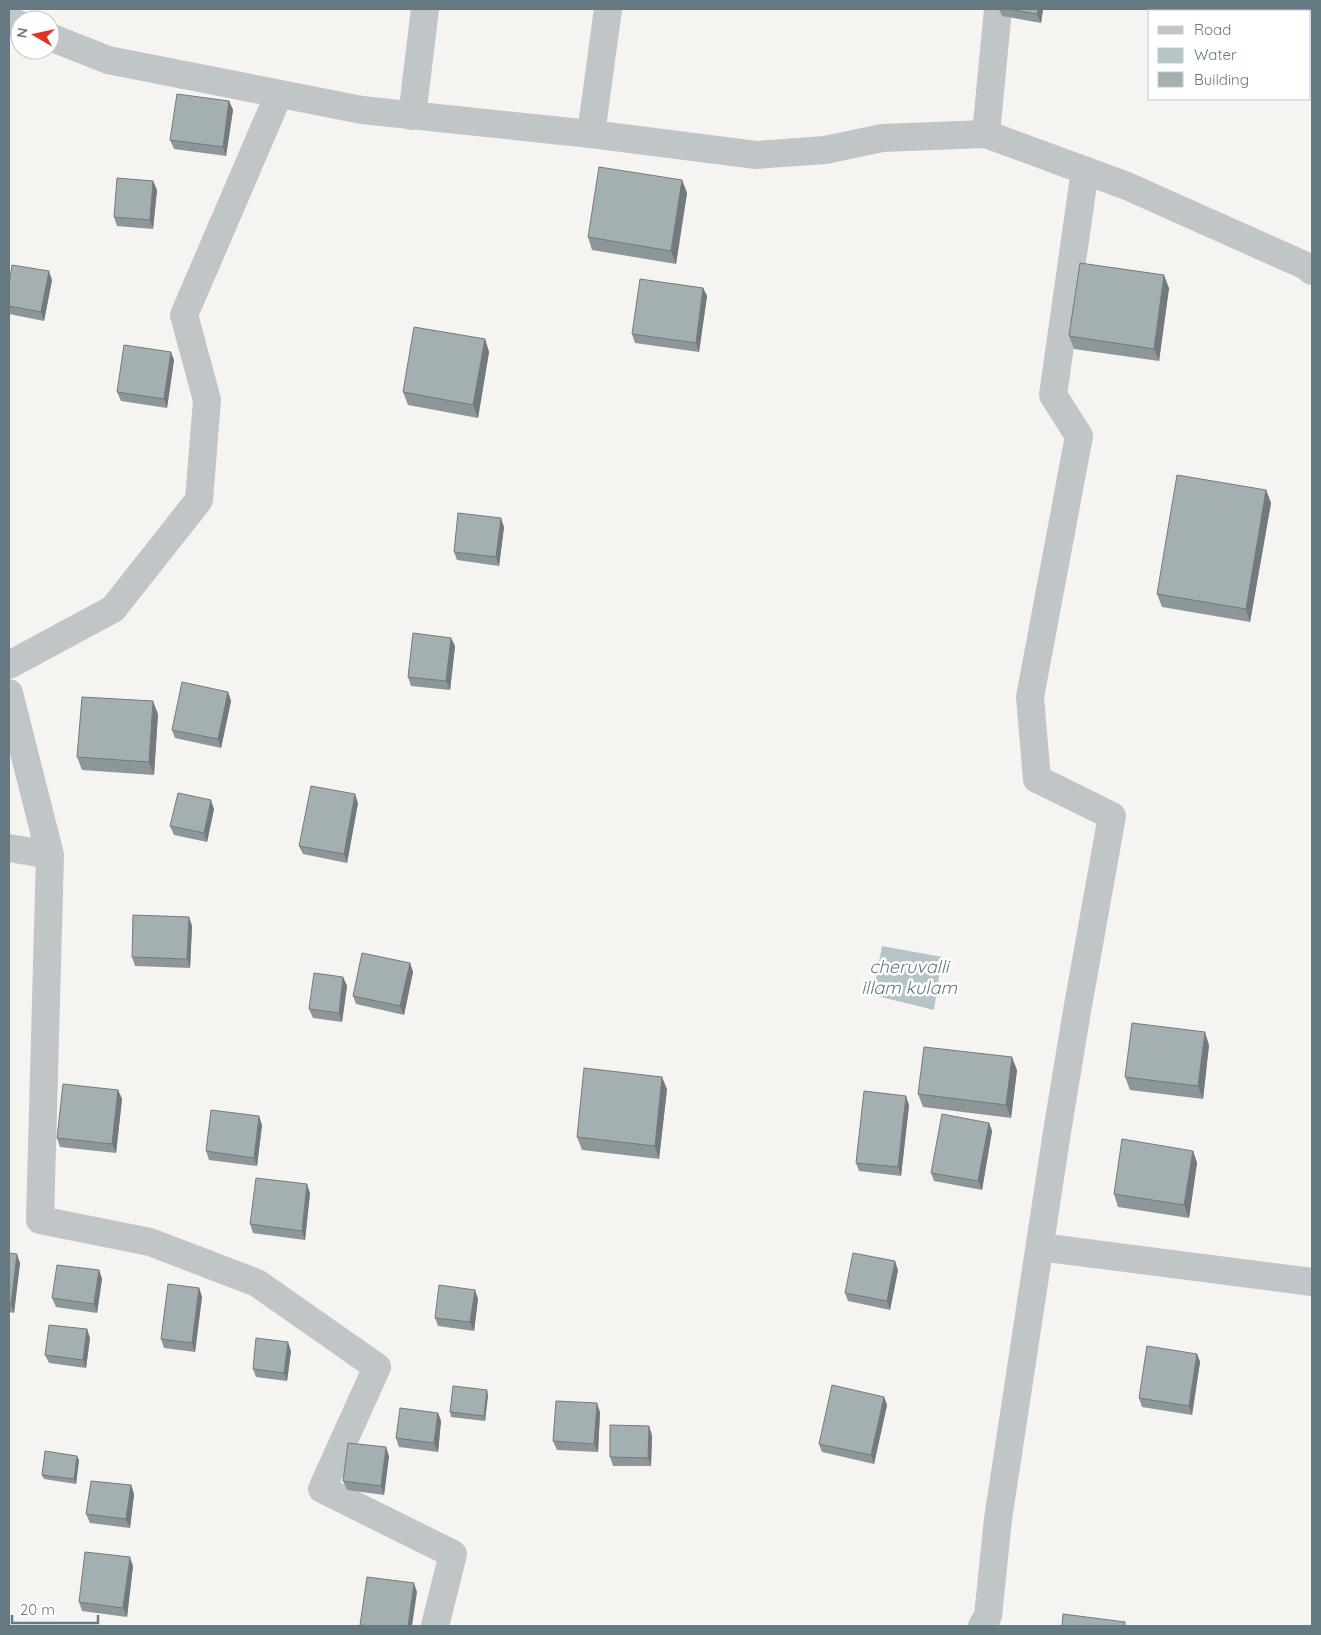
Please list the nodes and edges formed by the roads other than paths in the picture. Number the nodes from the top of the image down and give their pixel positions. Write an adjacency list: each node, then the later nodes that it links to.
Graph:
1 (425, 9): 6 (street)
2 (608, 9): 7 (street)
3 (998, 9): 8 (street)
4 (60, 41): 5 (street)
5 (279, 94): 6 (street); 11 (street)
6 (412, 116): 7 (street)
7 (590, 134): 8 (street)
8 (986, 134): 9 (street)
9 (1084, 170): 10 (street); 15 (street)
10 (1312, 271)
11 (9, 665)
12 (9, 693): 14 (street)
13 (9, 848): 14 (street)
14 (50, 855): 17 (street)
15 (1040, 1247): 16 (street); 18 (street)
16 (1312, 1282)
17 (435, 1626)
18 (982, 1626)

